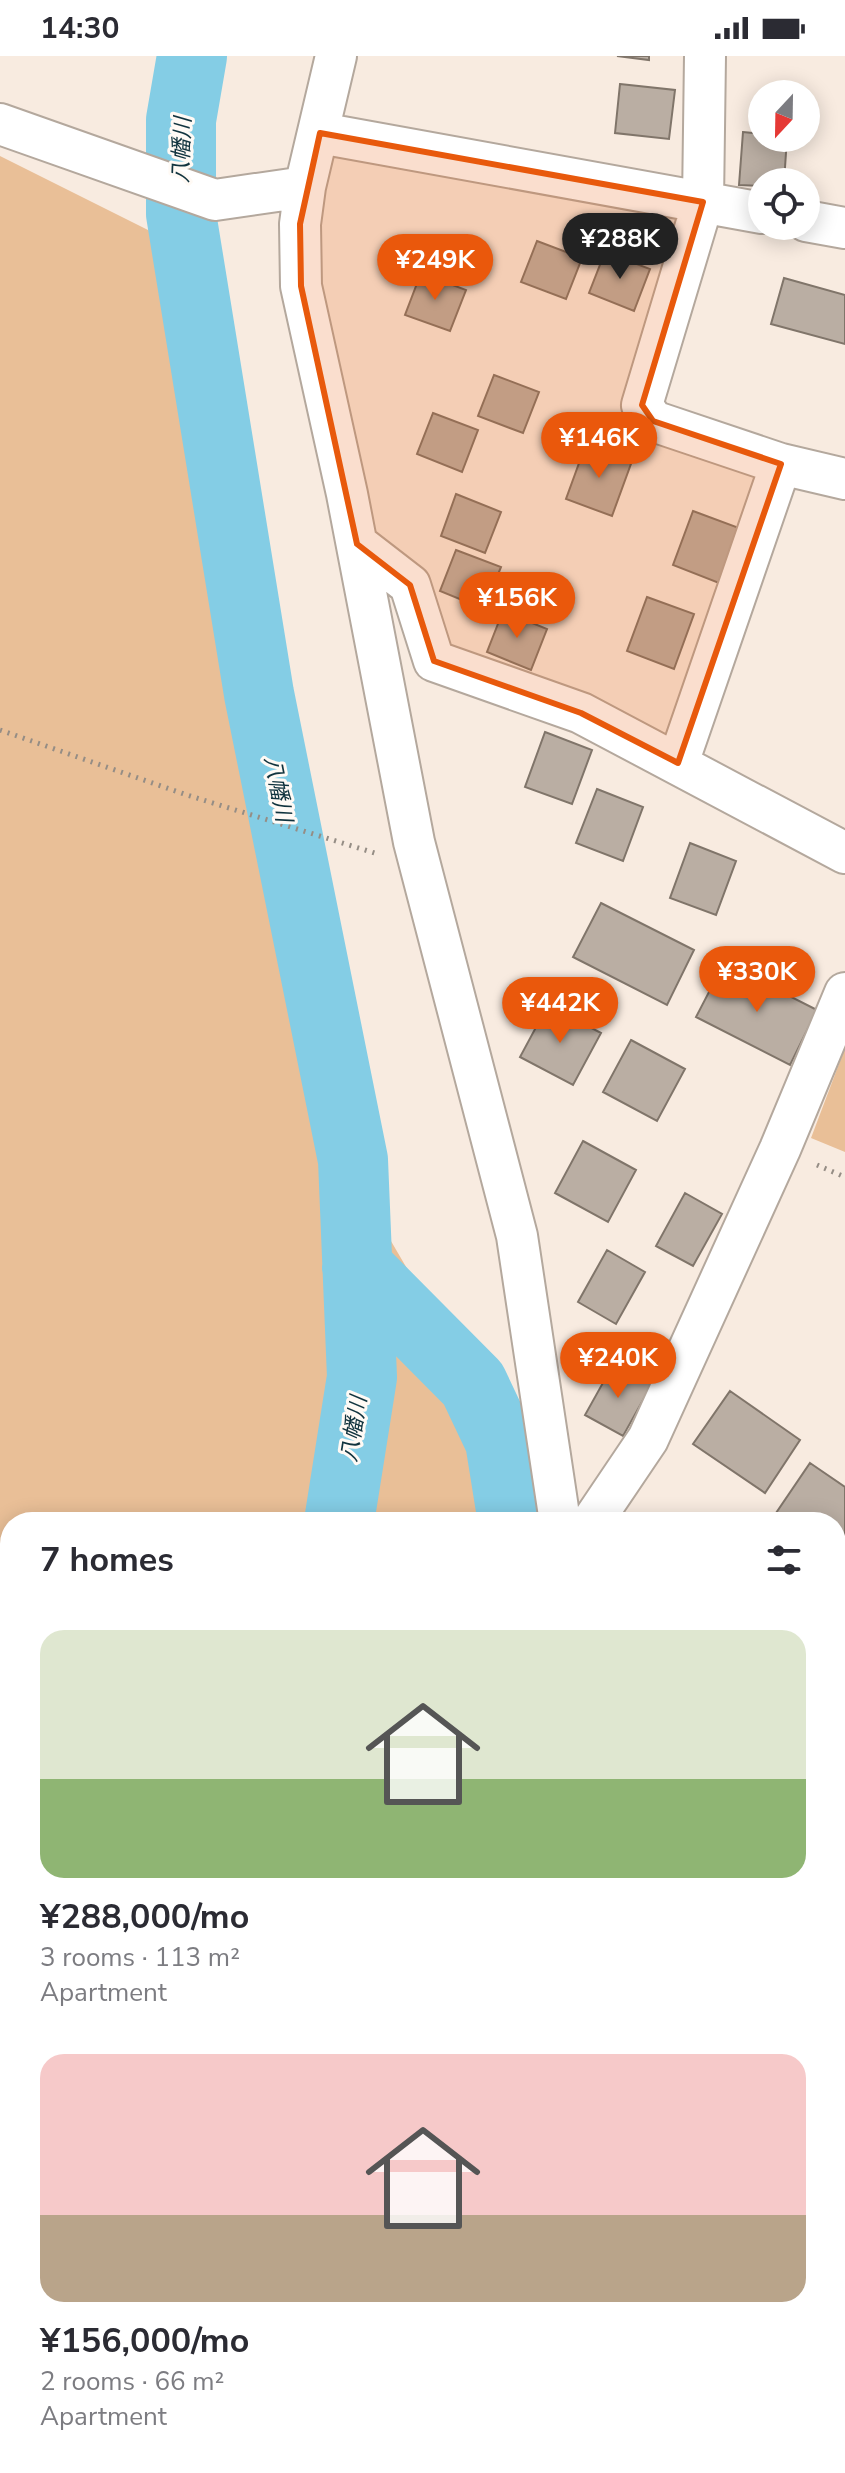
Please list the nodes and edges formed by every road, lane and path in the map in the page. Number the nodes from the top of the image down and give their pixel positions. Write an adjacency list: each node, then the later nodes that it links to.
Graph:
1 (336, 56): 4 (street)
2 (705, 56): 6 (street)
3 (0, 124): 5 (street)
4 (320, 133): 5 (street); 6 (street)
5 (305, 187): 12 (street)
6 (703, 202): 7 (street); 10 (street)
7 (748, 210)
8 (820, 224): 9 (street)
9 (845, 228)
10 (781, 464): 11 (street); 14 (street)
11 (845, 479)
12 (357, 544): 14 (street); 16 (street)
13 (0, 730): 16 (path)
14 (678, 763): 15 (street)
15 (845, 853)
16 (421, 868): 18 (street)
17 (845, 993): 19 (street)
18 (558, 1512)
19 (599, 1512)

